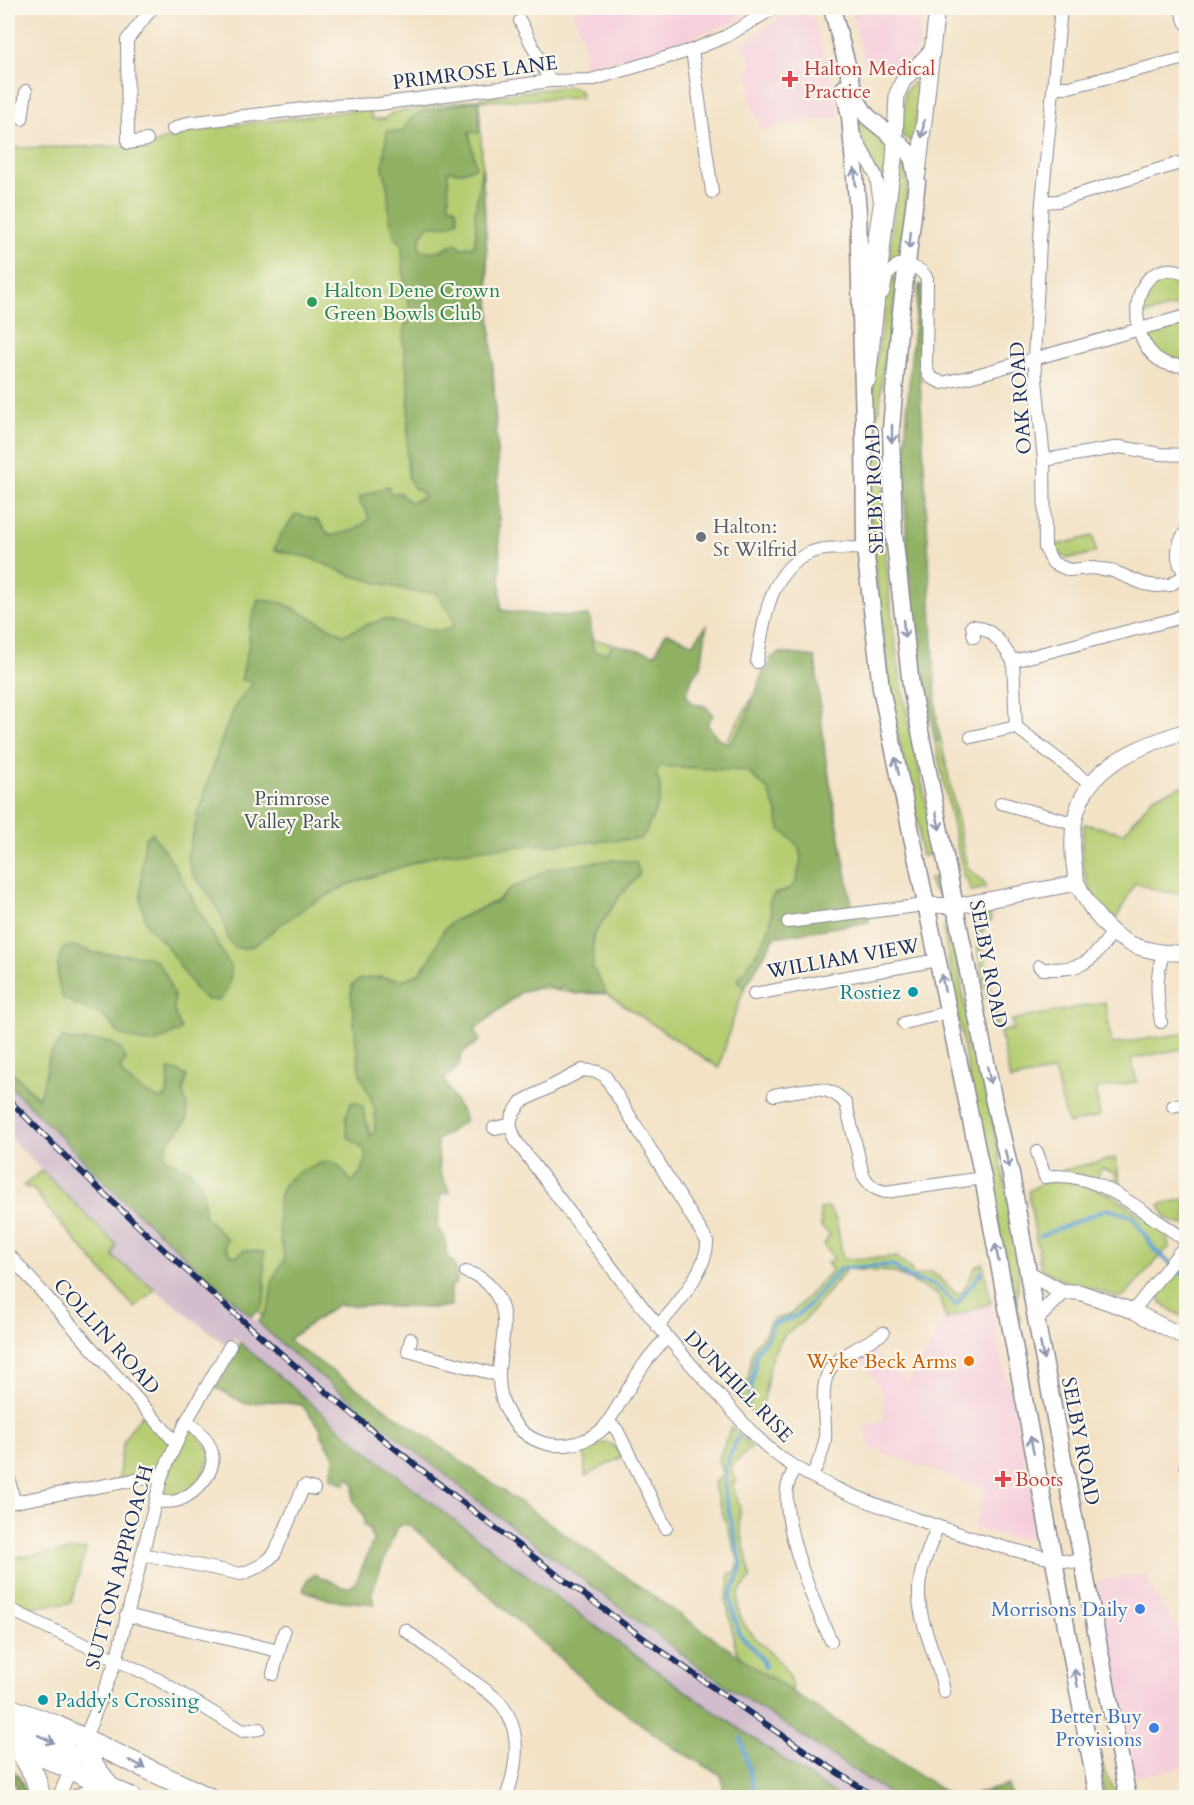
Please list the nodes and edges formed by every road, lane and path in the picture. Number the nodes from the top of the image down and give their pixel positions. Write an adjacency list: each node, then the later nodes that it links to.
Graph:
1 (152, 8): 20 (street)
2 (821, 8): 17 (main road, SELBY ROAD)
3 (832, 8): 17 (main road, SELBY ROAD)
4 (937, 8): 10 (street)
5 (1061, 8): 14 (street, OAK ROAD)
6 (1180, 8): 9 (street)
7 (774, 9): 11 (street, PRIMROSE LANE)
8 (520, 21): 13 (street)
9 (1186, 23)
10 (932, 50): 19 (street); 23 (street, one-way to 23)
11 (692, 51): 13 (street, PRIMROSE LANE); 24 (street)
12 (1186, 58): 14 (street)
13 (550, 81): 18 (street, PRIMROSE LANE)
14 (1054, 87): 26 (street, OAK ROAD)
15 (26, 91): 16 (street)
16 (8, 109)
17 (856, 121): 19 (main road, SELBY ROAD); 25 (street); 35 (main road, SELBY ROAD, one-way to 17)
18 (173, 129)
19 (895, 139): 21 (street, SELBY ROAD); 23 (main road, SELBY ROAD)
20 (147, 140)
21 (894, 161): 25 (street); 30 (street, SELBY ROAD)
22 (1186, 161): 26 (street)
23 (917, 182): 27 (main road, SELBY ROAD, one-way to 27)
24 (712, 192)
25 (879, 196): 34 (street)
26 (1042, 202): 32 (street, OAK ROAD)
27 (907, 265): 30 (street); 32 (street); 52 (main road, SELBY ROAD, one-way to 52)
28 (1186, 273): 31 (street)
29 (1186, 316): 31 (street)
30 (875, 321): 34 (street, SELBY ROAD)
31 (1139, 329): 32 (street); 33 (street)
32 (1034, 358): 37 (street, OAK ROAD)
33 (1186, 365)
34 (867, 388): 35 (street, SELBY ROAD)
35 (864, 424): 39 (main road, SELBY ROAD)
36 (1186, 455): 37 (street)
37 (1044, 460): 38 (street, OAK ROAD)
38 (1186, 532)
39 (865, 548): 43 (street); 51 (main road, SELBY ROAD, one-way to 39)
40 (1186, 613): 42 (street)
41 (974, 637): 42 (street)
42 (1013, 661): 44 (street)
43 (757, 662)
44 (1016, 727): 46 (street); 47 (street)
45 (1186, 731): 47 (street)
46 (970, 737)
47 (1090, 784): 49 (street)
48 (1001, 802): 49 (street)
49 (1073, 823): 50 (street)
50 (1077, 883): 52 (street); 54 (street)
51 (925, 905): 52 (street); 53 (street); 57 (main road, SELBY ROAD)
52 (956, 906): 73 (main road, SELBY ROAD, one-way to 73)
53 (788, 922)
54 (1112, 933): 56 (street); 58 (street)
55 (1186, 953): 56 (street)
56 (1163, 954): 61 (street)
57 (938, 960): 59 (street, WILLIAM VIEW); 60 (main road, SELBY ROAD, one-way to 57)
58 (1039, 966)
59 (754, 994)
60 (949, 1012): 62 (street); 69 (main road, SELBY ROAD)
61 (1161, 1022)
62 (904, 1023)
63 (774, 1095): 69 (street)
64 (1186, 1103): 65 (street)
65 (1173, 1106)
66 (510, 1125): 67 (street); 77 (street, DUNHILL RISE); 77 (street)
67 (494, 1128)
68 (1037, 1152): 70 (street)
69 (982, 1178): 97 (main road, SELBY ROAD, one-way to 69)
70 (1186, 1243): 75 (street)
71 (8, 1256): 86 (street, COLLIN ROAD)
72 (466, 1272): 83 (street)
73 (1028, 1273): 74 (street); 76 (main road, SELBY ROAD)
74 (1063, 1292): 75 (street); 76 (street)
75 (1133, 1311): 80 (street)
76 (1036, 1319): 98 (main road, SELBY ROAD, one-way to 98)
77 (657, 1326): 79 (street, DUNHILL RISE)
78 (883, 1333): 90 (street)
79 (667, 1338): 85 (street); 87 (street, DUNHILL RISE)
80 (1186, 1338)
81 (411, 1339): 83 (street)
82 (230, 1346): 84 (street, SUTTON APPROACH)
83 (498, 1375): 85 (street)
84 (187, 1420): 86 (street, SUTTON APPROACH); 92 (street)
85 (608, 1422): 95 (street)
86 (176, 1443): 89 (street, SUTTON APPROACH)
87 (795, 1467): 90 (street, DUNHILL RISE); 103 (street)
88 (8, 1474): 93 (street)
89 (162, 1475): 92 (street, SUTTON APPROACH); 93 (street)
90 (812, 1476): 94 (street, DUNHILL RISE)
91 (314, 1489): 96 (street)
92 (156, 1502): 96 (street, SUTTON APPROACH)
93 (11, 1503)
94 (938, 1527): 97 (street, DUNHILL RISE); 107 (street)
95 (666, 1528)
96 (142, 1554): 100 (street, SUTTON APPROACH)
97 (1053, 1560): 98 (street, DUNHILL RISE); 121 (main road, SELBY ROAD, one-way to 97)
98 (1082, 1563): 122 (main road, SELBY ROAD)
99 (13, 1611): 105 (street)
100 (126, 1615): 104 (street); 105 (street, SUTTON APPROACH)
101 (405, 1630): 120 (street)
102 (284, 1632): 104 (street)
103 (831, 1641)
104 (279, 1651): 106 (street)
105 (116, 1661): 110 (street); 111 (street, SUTTON APPROACH)
106 (273, 1674)
107 (944, 1692)
108 (8, 1708): 111 (highway)
109 (8, 1722): 113 (highway, one-way to 113)
110 (259, 1729)
111 (84, 1739): 113 (street, SUTTON APPROACH); 114 (highway); 119 (highway, one-way to 119)
112 (12, 1742): 113 (highway); 115 (highway)
113 (69, 1770): 114 (highway); 116 (street, SUTTON APPROACH)
114 (106, 1793): 117 (highway); 118 (highway)
115 (41, 1797)
116 (58, 1797)
117 (80, 1797)
118 (132, 1797)
119 (209, 1797)
120 (506, 1797)
121 (1098, 1797)
122 (1128, 1797)

